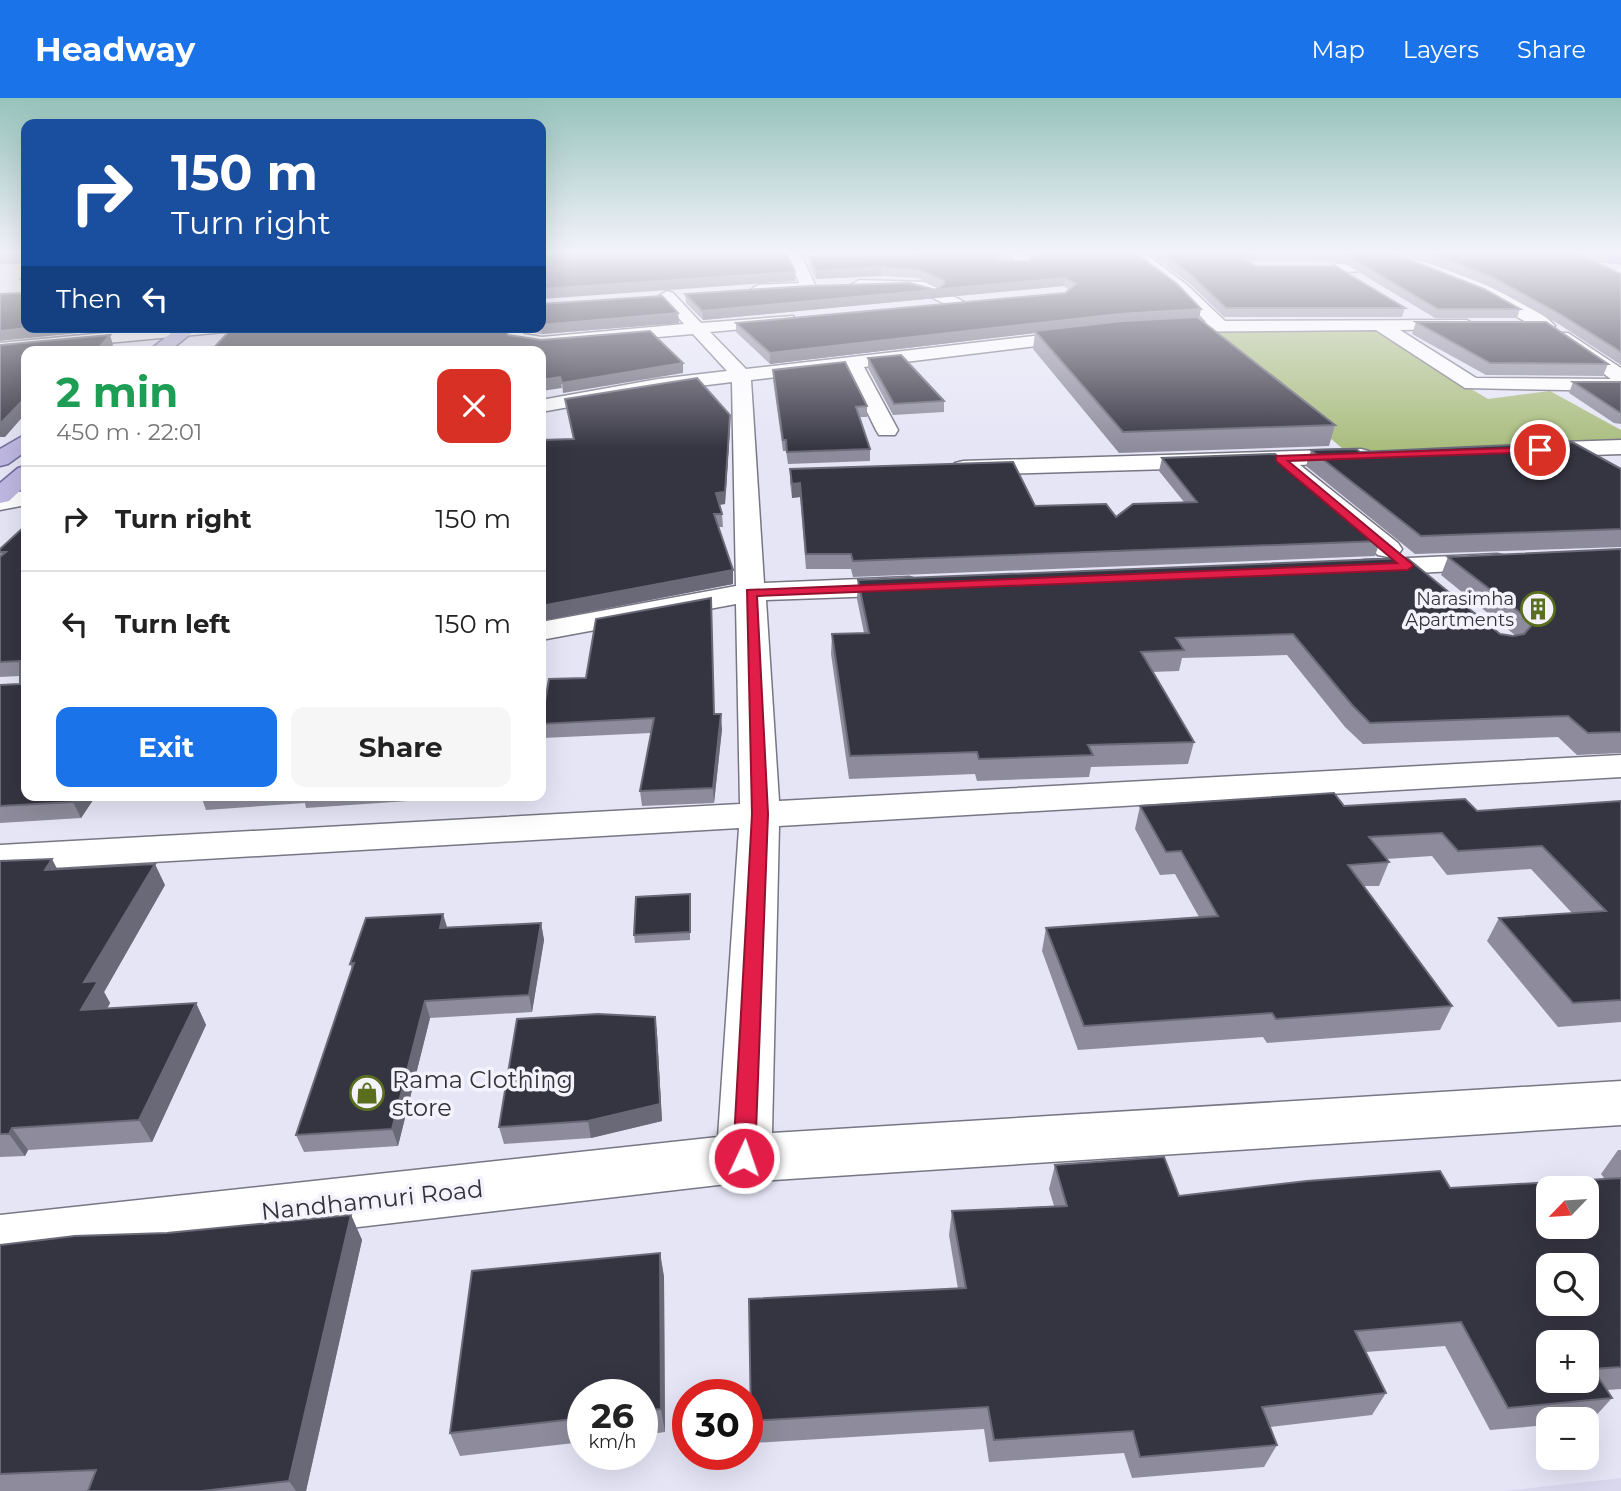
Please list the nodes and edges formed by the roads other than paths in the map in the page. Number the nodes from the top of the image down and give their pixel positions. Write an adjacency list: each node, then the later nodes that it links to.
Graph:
1 (686, 319): 15 (street)
2 (798, 319): 15 (street)
3 (990, 319): 22 (street)
4 (1213, 319): 10 (street)
5 (1333, 319): 8 (street)
6 (1419, 319): 11 (street)
7 (1536, 319): 14 (street)
8 (1341, 324): 9 (street); 10 (street)
9 (1379, 324): 11 (street); 29 (street)
10 (1219, 325): 16 (street)
11 (1429, 325): 12 (street)
12 (1481, 325)
13 (1507, 326): 14 (street)
14 (1546, 326): 28 (street)
15 (697, 329): 21 (street); 27 (street)
16 (1143, 329)
17 (1107, 332): 22 (street)
18 (149, 333): 25 (street)
19 (183, 333): 23 (main road)
20 (208, 333): 24 (main road)
21 (514, 333)
22 (1033, 341): 26 (street)
23 (165, 346)
24 (191, 346)
25 (0, 348)
26 (852, 362): 27 (street); 31 (street)
27 (741, 375): 30 (street); 47 (street)
28 (1621, 377)
29 (1621, 385)
30 (546, 405)
31 (887, 430)
32 (21, 444): 37 (main road)
33 (1621, 447): 34 (street)
34 (1513, 451)
35 (1377, 456): 36 (street)
36 (1279, 458): 38 (street); 44 (street)
37 (0, 459)
38 (943, 468)
39 (21, 477): 40 (main road)
40 (0, 496)
41 (21, 499): 42 (street)
42 (0, 502)
43 (1528, 561): 44 (street)
44 (1408, 566): 45 (street); 48 (street)
45 (1338, 569)
46 (933, 585): 47 (street)
47 (751, 592): 49 (street); 51 (street)
48 (1440, 593)
49 (546, 630)
50 (1621, 766): 51 (street)
51 (760, 814): 52 (street); 54 (street)
52 (0, 858)
53 (1621, 1102): 54 (street, Nandhamuri Road)
54 (744, 1158): 55 (street, Nandhamuri Road)
55 (0, 1242)

